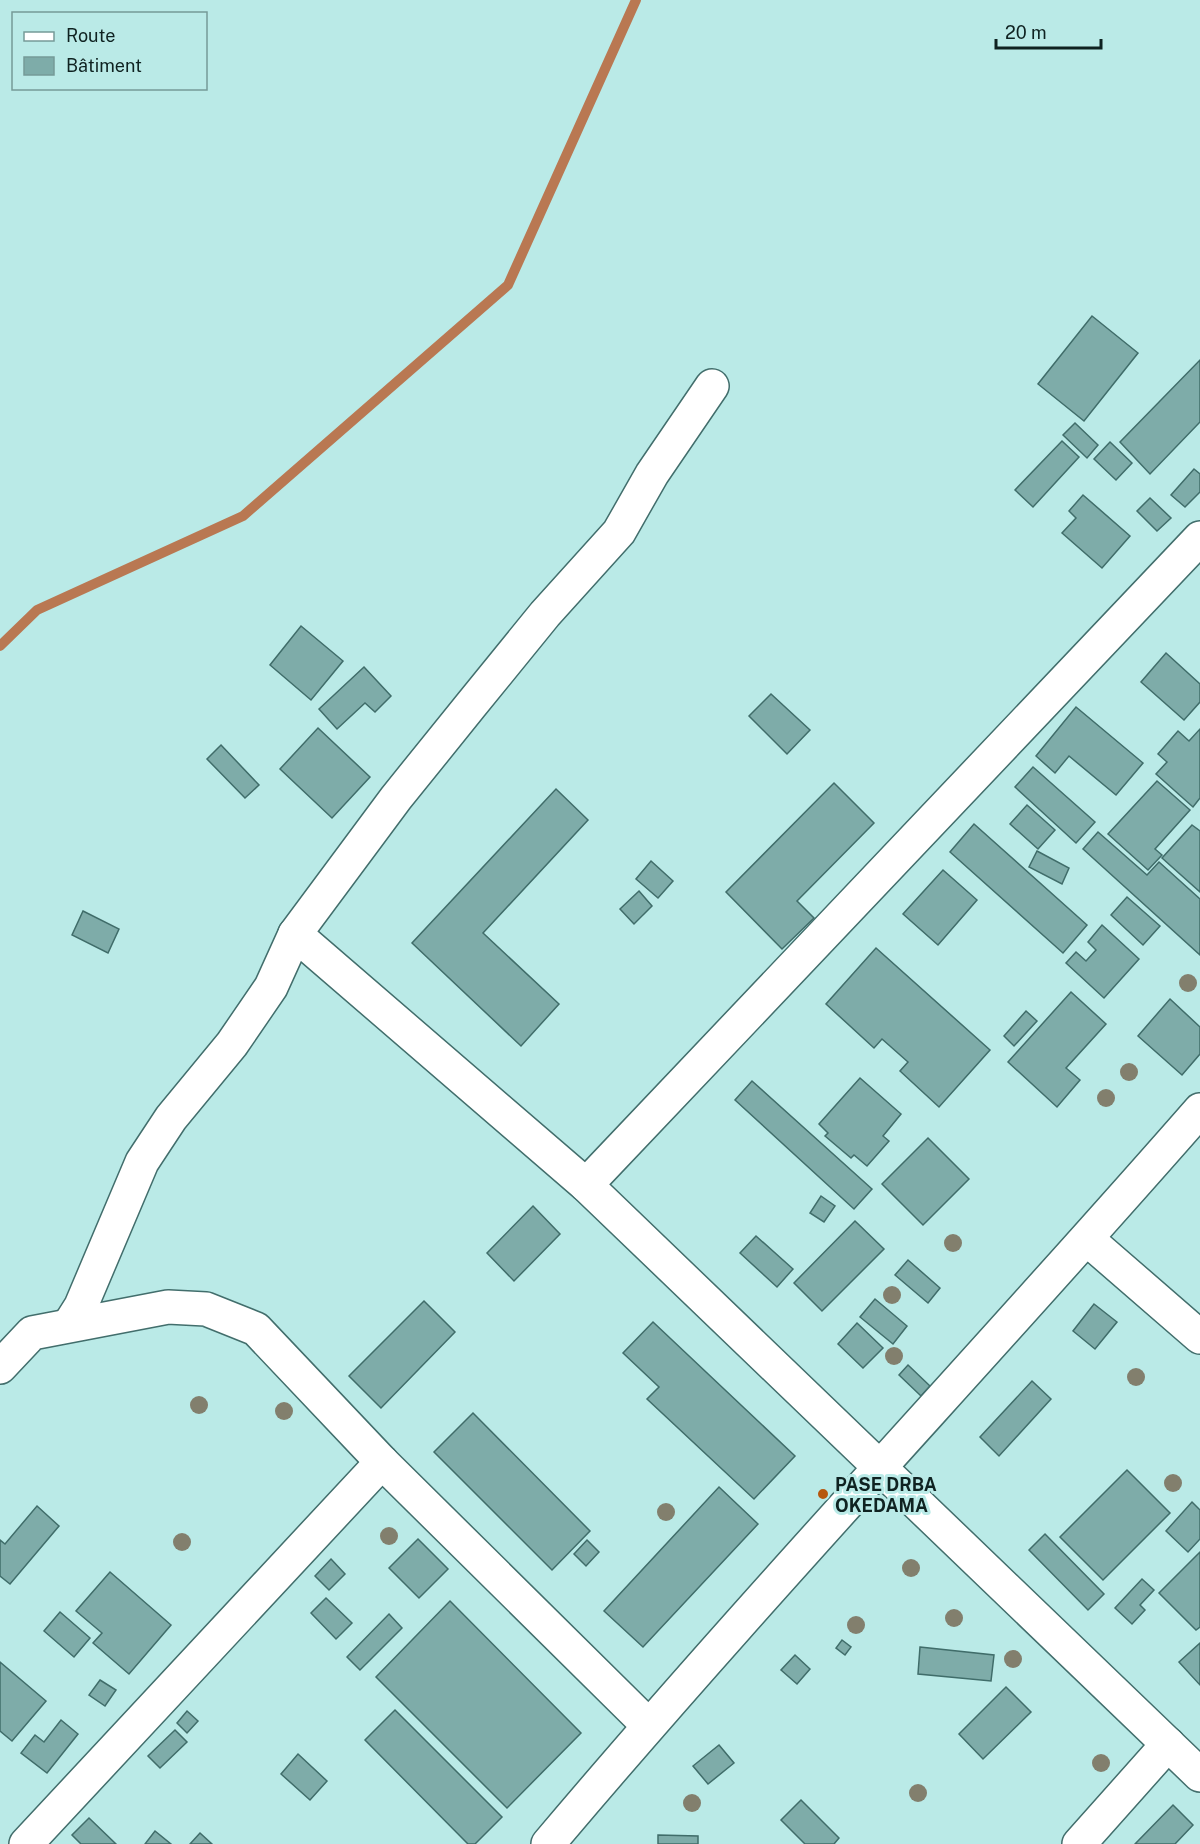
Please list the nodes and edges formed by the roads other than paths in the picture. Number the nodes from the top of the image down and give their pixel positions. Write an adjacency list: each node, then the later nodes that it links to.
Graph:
1 (712, 386): 3 (street)
2 (1200, 538): 5 (street)
3 (295, 934): 5 (street); 7 (street)
4 (1200, 1110): 6 (street)
5 (586, 1185): 11 (street)
6 (1088, 1239): 8 (street); 11 (street)
7 (69, 1325): 9 (street); 10 (street)
8 (1200, 1337)
9 (0, 1367)
10 (382, 1462): 12 (street); 15 (street)
11 (880, 1467): 12 (street); 13 (street)
12 (648, 1725): 16 (street)
13 (1168, 1744): 14 (street); 17 (street)
14 (1200, 1774)
15 (26, 1844)
16 (548, 1844)
17 (1079, 1844)

